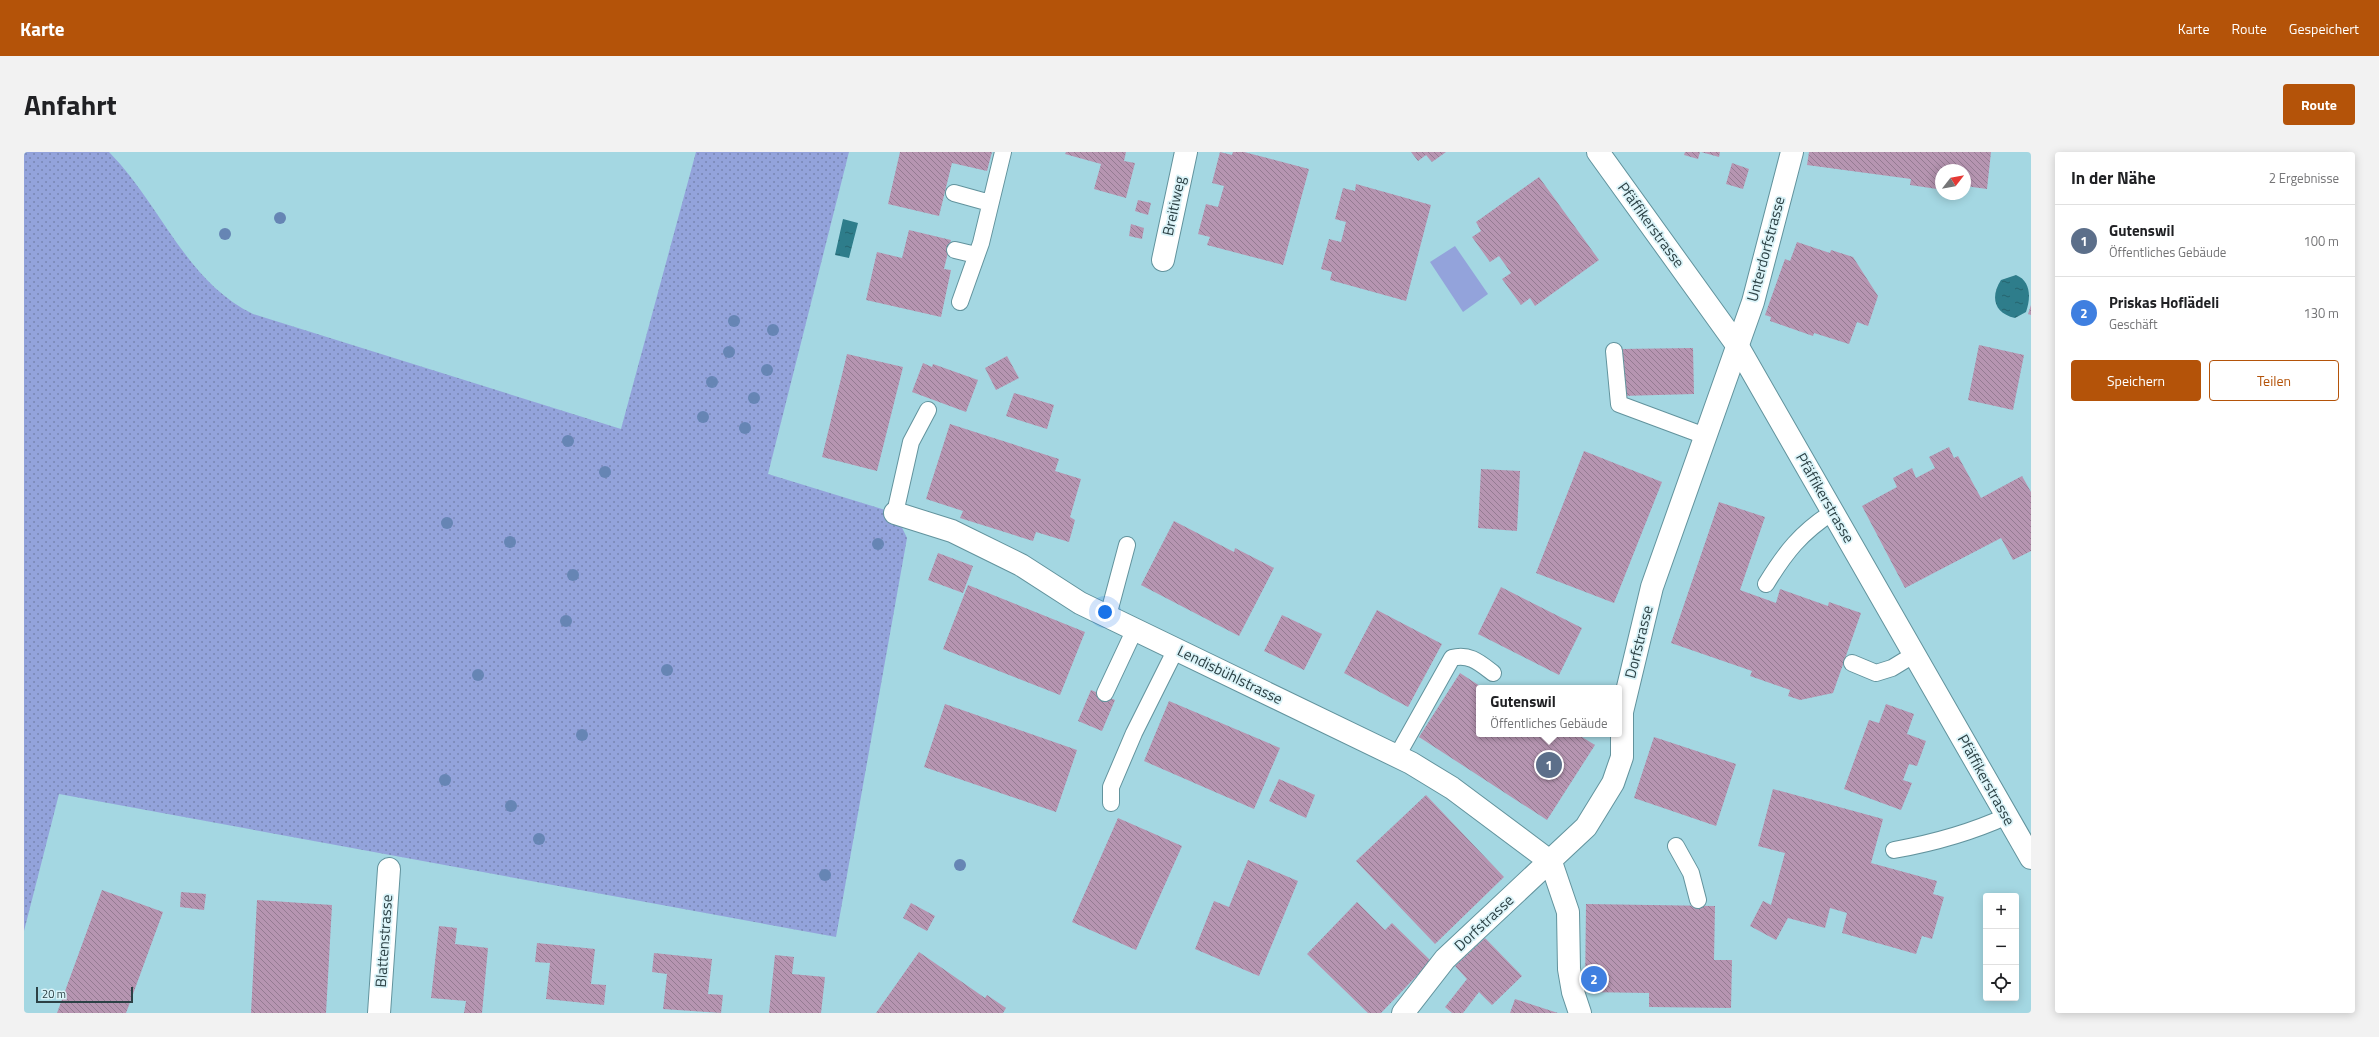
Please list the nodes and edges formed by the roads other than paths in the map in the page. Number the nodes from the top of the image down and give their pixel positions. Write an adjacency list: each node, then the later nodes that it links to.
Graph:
1 (1003, 152): 6 (lane)
2 (1186, 152): 9 (street, Breitiweg)
3 (1598, 152): 11 (street, Pfäffikerstrasse)
4 (1792, 152): 11 (street, Unterdorfstrasse)
5 (954, 194): 6 (lane)
6 (990, 203): 8 (lane)
7 (955, 250): 8 (lane)
8 (976, 255): 10 (lane)
9 (1163, 260)
10 (960, 302)
11 (1737, 345): 14 (street, Dorfstrasse); 15 (street, Pfäffikerstrasse)
12 (1614, 351): 14 (lane)
13 (928, 410): 16 (lane)
14 (1705, 436): 32 (street, Dorfstrasse)
15 (1833, 512): 18 (lane); 22 (street, Pfäffikerstrasse)
16 (895, 513): 19 (street, Lendisbühlstrasse)
17 (1127, 545): 19 (lane)
18 (1766, 584)
19 (1108, 616): 20 (street, Lendisbühlstrasse)
20 (1135, 629): 21 (street, Lendisbühlstrasse); 25 (lane)
21 (1176, 649): 26 (street, Lendisbühlstrasse); 27 (lane)
22 (1914, 654): 23 (lane); 28 (street, Pfäffikerstrasse)
23 (1852, 663)
24 (1493, 673): 26 (lane)
25 (1105, 692)
26 (1397, 756): 32 (street, Lendisbühlstrasse)
27 (1111, 803)
28 (2006, 816): 30 (lane); 31 (street, Pfäffikerstrasse)
29 (1676, 846): 34 (lane)
30 (1894, 850)
31 (2031, 858)
32 (1551, 862): 36 (street, Dorfstrasse); 37 (street)
33 (389, 869): 35 (street, Blattenstrasse)
34 (1698, 900)
35 (379, 1013)
36 (1403, 1013)
37 (1580, 1013)

